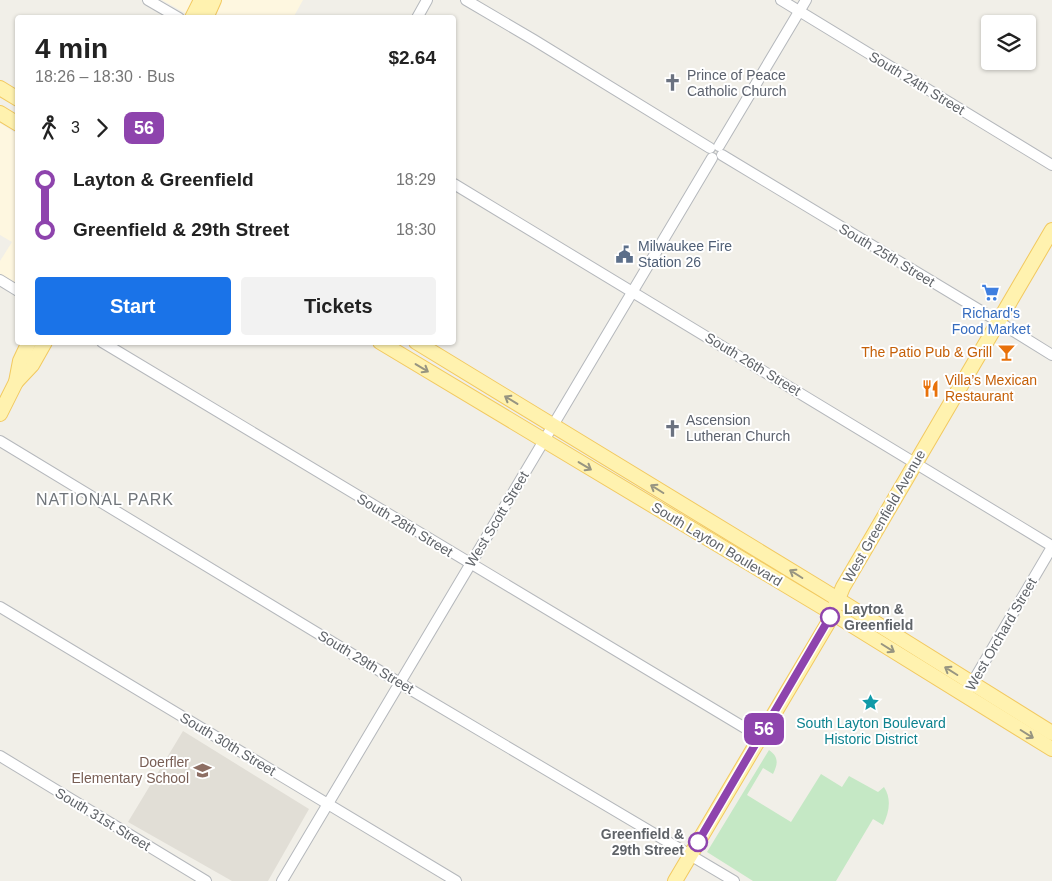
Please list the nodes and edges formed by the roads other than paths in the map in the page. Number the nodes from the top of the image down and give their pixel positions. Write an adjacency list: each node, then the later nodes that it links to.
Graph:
1 (148, 0): 9 (street)
2 (201, 0): 10 (main road)
3 (214, 0): 11 (main road)
4 (427, 0): 12 (street)
5 (466, 0): 19 (street, South 25th Street)
6 (781, 0): 8 (street, South 24th Street)
7 (806, 0): 8 (street, West Scott Street)
8 (799, 11): 19 (street, West Scott Street); 20 (street, South 24th Street)
9 (174, 15)
10 (194, 15)
11 (207, 15)
12 (419, 15)
13 (0, 88): 14 (main road)
14 (15, 97)
15 (0, 106): 17 (main road)
16 (0, 113): 18 (main road)
17 (15, 115)
18 (15, 122)
19 (716, 152): 25 (street, West Scott Street); 26 (street, South 25th Street)
20 (1052, 166)
21 (456, 185): 25 (street, South 26th Street)
22 (1052, 230): 26 (main road, West Greenfield Avenue)
23 (0, 280): 24 (street)
24 (15, 289)
25 (632, 292): 35 (street, West Scott Street); 38 (street, South 26th Street)
26 (998, 321): 32 (street, South 25th Street); 38 (main road, West Greenfield Avenue)
27 (28, 345): 33 (main road)
28 (43, 345): 33 (main road)
29 (107, 345): 40 (street, South 28th Street)
30 (385, 345): 37 (main road, South Layton Boulevard, one-way to 37)
31 (421, 345): 35 (main road, South Layton Boulevard, one-way to 31)
32 (1052, 355)
33 (16, 382): 34 (main road)
34 (0, 414)
35 (553, 425): 37 (street, West Scott Street); 41 (main road, South Layton Boulevard, one-way to 35)
36 (0, 441): 44 (street, South 29th Street)
37 (544, 441): 40 (street, West Scott Street); 43 (main road, South Layton Boulevard, one-way to 43)
38 (916, 462): 39 (street, South 26th Street); 41 (main road, West Greenfield Avenue)
39 (1052, 546): 45 (street, West Orchard Street)
40 (470, 564): 44 (street, West Scott Street); 47 (street, South 28th Street)
41 (837, 599): 43 (main road, West Greenfield Avenue); 45 (main road, South Layton Boulevard, one-way to 41)
42 (0, 607): 50 (street, South 30th Street)
43 (832, 613): 45 (main road, South Layton Boulevard, one-way to 45); 47 (main road, West Greenfield Avenue)
44 (400, 683): 50 (street, West Scott Street); 51 (street, South 29th Street)
45 (968, 690): 46 (main road, South Layton Boulevard); 48 (main road, South Layton Boulevard, one-way to 48)
46 (1052, 734)
47 (760, 737): 51 (main road, West Greenfield Avenue)
48 (1052, 749)
49 (0, 756): 52 (street, South 31st Street)
50 (328, 804): 53 (street, West Scott Street); 54 (street, South 30th Street)
51 (691, 855): 55 (main road, West Greenfield Avenue); 56 (street, South 29th Street)
52 (206, 881)
53 (282, 881)
54 (456, 881)
55 (675, 881)
56 (734, 881)

